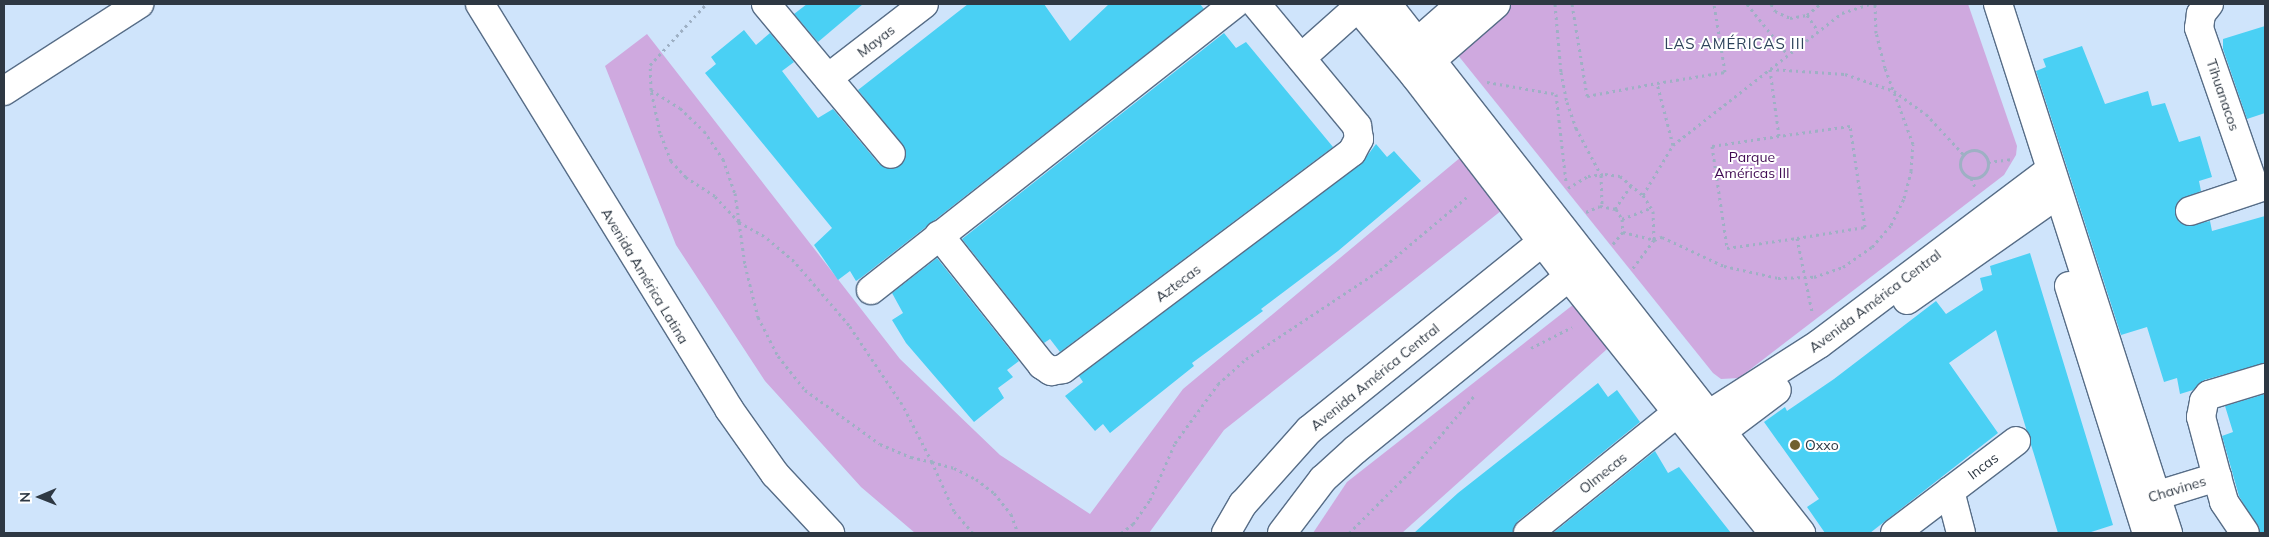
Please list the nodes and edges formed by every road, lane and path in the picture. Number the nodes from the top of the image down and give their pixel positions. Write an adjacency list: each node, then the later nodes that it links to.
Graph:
1 (140, 4): 31 (street)
2 (480, 4): 69 (street, Avenida América Latina)
3 (706, 4): 30 (path)
4 (766, 4): 28 (street)
5 (924, 4): 28 (street, Mayas)
6 (1235, 4): 52 (street)
7 (1256, 4): 25 (street, Aztecas)
8 (1388, 4): 26 (street)
9 (1461, 4): 26 (street)
10 (1496, 4): 26 (street)
11 (1555, 4): 38 (path)
12 (1572, 4): 29 (path)
13 (1714, 4): 29 (path)
14 (1747, 4): 24 (path)
15 (1770, 4): 22 (path)
16 (1820, 4): 22 (path)
17 (1869, 4): 23 (path)
18 (1875, 4): 32 (path)
19 (2209, 4): 42 (street, Tihuanacos)
20 (1989, 5): 39 (street)
21 (1356, 6): 25 (street); 26 (street)
22 (1807, 15): 23 (path)
23 (1818, 31): 24 (path)
24 (1788, 55): 27 (path)
25 (1301, 58): 52 (street, Aztecas)
26 (1422, 61): 38 (path); 41 (street); 51 (street)
27 (1770, 69): 32 (path); 33 (path); 34 (path)
28 (828, 78): 35 (street)
29 (1657, 83): 34 (path)
30 (651, 90): 49 (path); 49 (path)
31 (4, 91)
32 (1894, 91): 36 (path); 56 (path)
33 (1779, 136): 53 (path); 53 (path)
34 (1673, 145): 43 (path)
35 (891, 154)
36 (1964, 155): 37 (path); 37 (path)
37 (1988, 162): 39 (path)
38 (1601, 175): 40 (path); 44 (path)
39 (2043, 181): 59 (street, Avenida América Central); 63 (street, Avenida América Central); 68 (street)
40 (1632, 184): 43 (path); 46 (path)
41 (1501, 187): 51 (street); 72 (path)
42 (2260, 187): 47 (street, Tihuanacos)
43 (1643, 195): 45 (path)
44 (1602, 206)
45 (1651, 208): 48 (path); 54 (path)
46 (1614, 209)
47 (2190, 211)
48 (1622, 219)
49 (739, 222): 65 (path); 65 (path)
50 (1623, 232): 54 (path)
51 (1552, 234): 55 (street); 73 (street, Avenida América Central)
52 (939, 235): 57 (street)
53 (1796, 238): 56 (path)
54 (1654, 240): 56 (path); 58 (path)
55 (1578, 270): 58 (street); 74 (street)
56 (1804, 277): 59 (path)
57 (872, 290)
58 (1601, 298): 60 (path); 63 (street)
59 (1819, 344): 63 (street, Avenida América Central)
60 (1529, 349)
61 (2265, 378): 66 (street, Chavines)
62 (1476, 393): 75 (path)
63 (1700, 426): 76 (street, Olmecas); 77 (street); 78 (street)
64 (2016, 441): 67 (street, Incas)
65 (932, 462): 70 (path); 71 (path)
66 (2217, 477): 68 (street, Chavines); 83 (street, Chavines)
67 (1950, 491): 79 (street, Incas); 80 (street)
68 (2147, 499): 81 (street); 82 (street)
69 (830, 533)
70 (974, 533)
71 (1018, 533)
72 (1121, 533)
73 (1226, 533)
74 (1282, 533)
75 (1349, 533)
76 (1528, 533)
77 (1773, 533)
78 (1801, 533)
79 (1895, 533)
80 (1961, 533)
81 (2147, 533)
82 (2168, 533)
83 (2245, 533)

